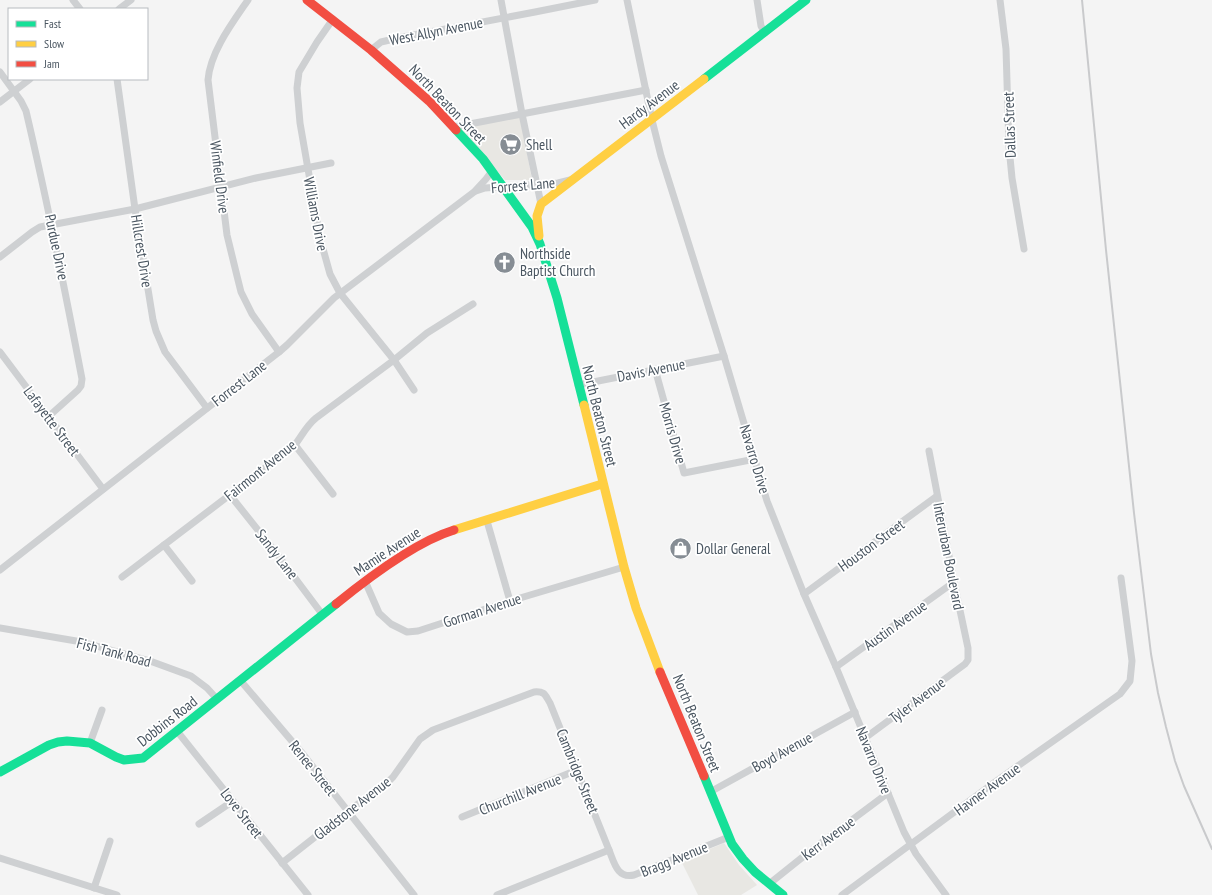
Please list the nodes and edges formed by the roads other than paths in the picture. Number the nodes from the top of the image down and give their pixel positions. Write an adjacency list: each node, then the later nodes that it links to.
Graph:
1 (73, 0): 11 (street)
2 (130, 0): 12 (street)
3 (248, 0): 32 (street, Winfield Drive)
4 (307, 0): 14 (street, North Beaton Street)
5 (501, 0): 13 (street)
6 (595, 0): 13 (street, West Allyn Avenue)
7 (627, 0): 20 (street, Navarro Drive)
8 (757, 0): 15 (street)
9 (806, 0): 15 (street, Hardy Avenue)
10 (1000, 0): 38 (street, Dallas Street)
11 (79, 8)
12 (120, 8)
13 (504, 18): 16 (street, West Allyn Avenue); 23 (street)
14 (333, 19): 16 (street, North Beaton Street); 27 (street, Williams Drive)
15 (765, 34): 24 (street, Hardy Avenue)
16 (371, 50): 25 (street, North Beaton Street)
17 (0, 72): 21 (street, Purdue Drive)
18 (29, 80): 21 (street)
19 (117, 80): 35 (street, Hillcrest Drive)
20 (646, 90): 23 (street); 24 (street, Navarro Drive)
21 (14, 91): 22 (street); 36 (street, Purdue Drive)
22 (0, 102)
23 (522, 114): 25 (street); 30 (street)
24 (652, 120): 29 (street, Hardy Avenue); 44 (street, Navarro Drive)
25 (454, 127): 28 (street, North Beaton Street)
26 (331, 163): 27 (street)
27 (308, 167): 32 (street); 40 (street, Williams Drive)
28 (492, 171): 31 (street, North Beaton Street); 33 (street, Forrest Lane)
29 (572, 180): 30 (street, Forrest Lane); 34 (street, Hardy Avenue)
30 (536, 184): 31 (street, Forrest Lane); 34 (street)
31 (503, 186): 33 (street, Forrest Lane); 37 (street, North Beaton Street)
32 (221, 187): 35 (street); 43 (street, Winfield Drive)
33 (474, 192): 40 (street, Forrest Lane)
34 (541, 204): 37 (street)
35 (135, 209): 36 (street); 49 (street, Hillcrest Drive)
36 (52, 224): 39 (street); 50 (street, Purdue Drive)
37 (540, 244): 47 (street, North Beaton Street)
38 (1024, 249)
39 (0, 257)
40 (340, 293): 43 (street, Forrest Lane); 45 (street, Williams Drive)
41 (473, 304): 45 (street, Fairmont Avenue)
42 (0, 352): 50 (street, Lafayette Street)
43 (279, 352): 49 (street, Forrest Lane)
44 (724, 356): 46 (street, Davis Avenue); 53 (street, Navarro Drive)
45 (394, 360): 48 (street, Williams Drive); 51 (street, Fairmont Avenue)
46 (655, 369): 47 (street, Davis Avenue); 53 (street, Morris Drive)
47 (578, 385): 54 (street, North Beaton Street)
48 (414, 390)
49 (207, 408): 55 (street, Forrest Lane)
50 (48, 417): 55 (street, Lafayette Street)
51 (295, 445): 56 (street); 57 (street, Fairmont Avenue)
52 (929, 451): 58 (street, Interurban Boulevard)
53 (755, 458): 68 (street, Navarro Drive)
54 (602, 484): 59 (street, Mamie Avenue); 61 (street, North Beaton Street)
55 (104, 489): 62 (street, Forrest Lane)
56 (333, 494)
57 (230, 495): 60 (street, Fairmont Avenue); 70 (street, Sandy Lane)
58 (937, 496): 67 (street, Interurban Boulevard); 68 (street, Houston Street)
59 (487, 521): 66 (street, Mamie Avenue); 69 (street)
60 (164, 545): 63 (street, Fairmont Avenue); 65 (street)
61 (624, 567): 69 (street, Gorman Avenue); 84 (street, North Beaton Street)
62 (0, 570)
63 (122, 577)
64 (1121, 578): 92 (street, Havner Avenue)
65 (192, 581)
66 (365, 581): 69 (street, Gorman Avenue); 70 (street, Mamie Avenue)
67 (954, 582): 72 (street, Interurban Boulevard); 73 (street, Austin Avenue)
68 (804, 594): 73 (street, Navarro Drive)
69 (510, 601)
70 (322, 614): 74 (street, Mamie Avenue)
71 (0, 628): 76 (street, Fish Tank Road)
72 (968, 660): 80 (street, Tyler Avenue)
73 (836, 667): 78 (street, Navarro Drive)
74 (240, 680): 76 (street, Mamie Avenue); 87 (street, Renee Street)
75 (544, 694): 82 (street, Cambridge Street); 87 (street, Gladstone Avenue)
76 (217, 699): 79 (street, Dobbins Road)
77 (102, 710): 81 (street)
78 (855, 712): 80 (street, Navarro Drive); 84 (street, Boyd Avenue)
79 (177, 731): 81 (street, Dobbins Road); 86 (street, Love Street)
80 (865, 738): 85 (street, Navarro Drive)
81 (90, 743): 83 (street, Dobbins Road)
82 (577, 770): 88 (street, Churchill Avenue); 93 (street, Cambridge Street)
83 (0, 772)
84 (710, 792): 90 (street, North Beaton Street)
85 (888, 793): 92 (street, Navarro Drive); 96 (street, Kerr Avenue)
86 (233, 801): 89 (street); 95 (street, Love Street)
87 (348, 811): 95 (street, Gladstone Avenue); 100 (street, Renee Street)
88 (462, 817)
89 (199, 824)
90 (729, 837): 93 (street, Bragg Avenue); 96 (street, North Beaton Street)
91 (110, 841): 97 (street)
92 (910, 845): 103 (street, Havner Avenue); 104 (street, Navarro Drive)
93 (609, 850): 101 (street)
94 (0, 858): 97 (street)
95 (282, 863): 99 (street, Love Street)
96 (768, 884): 102 (street, North Beaton Street)
97 (94, 888): 98 (street)
98 (117, 895)
99 (308, 895)
100 (414, 895)
101 (497, 895)
102 (783, 895)
103 (842, 895)
104 (946, 895)

